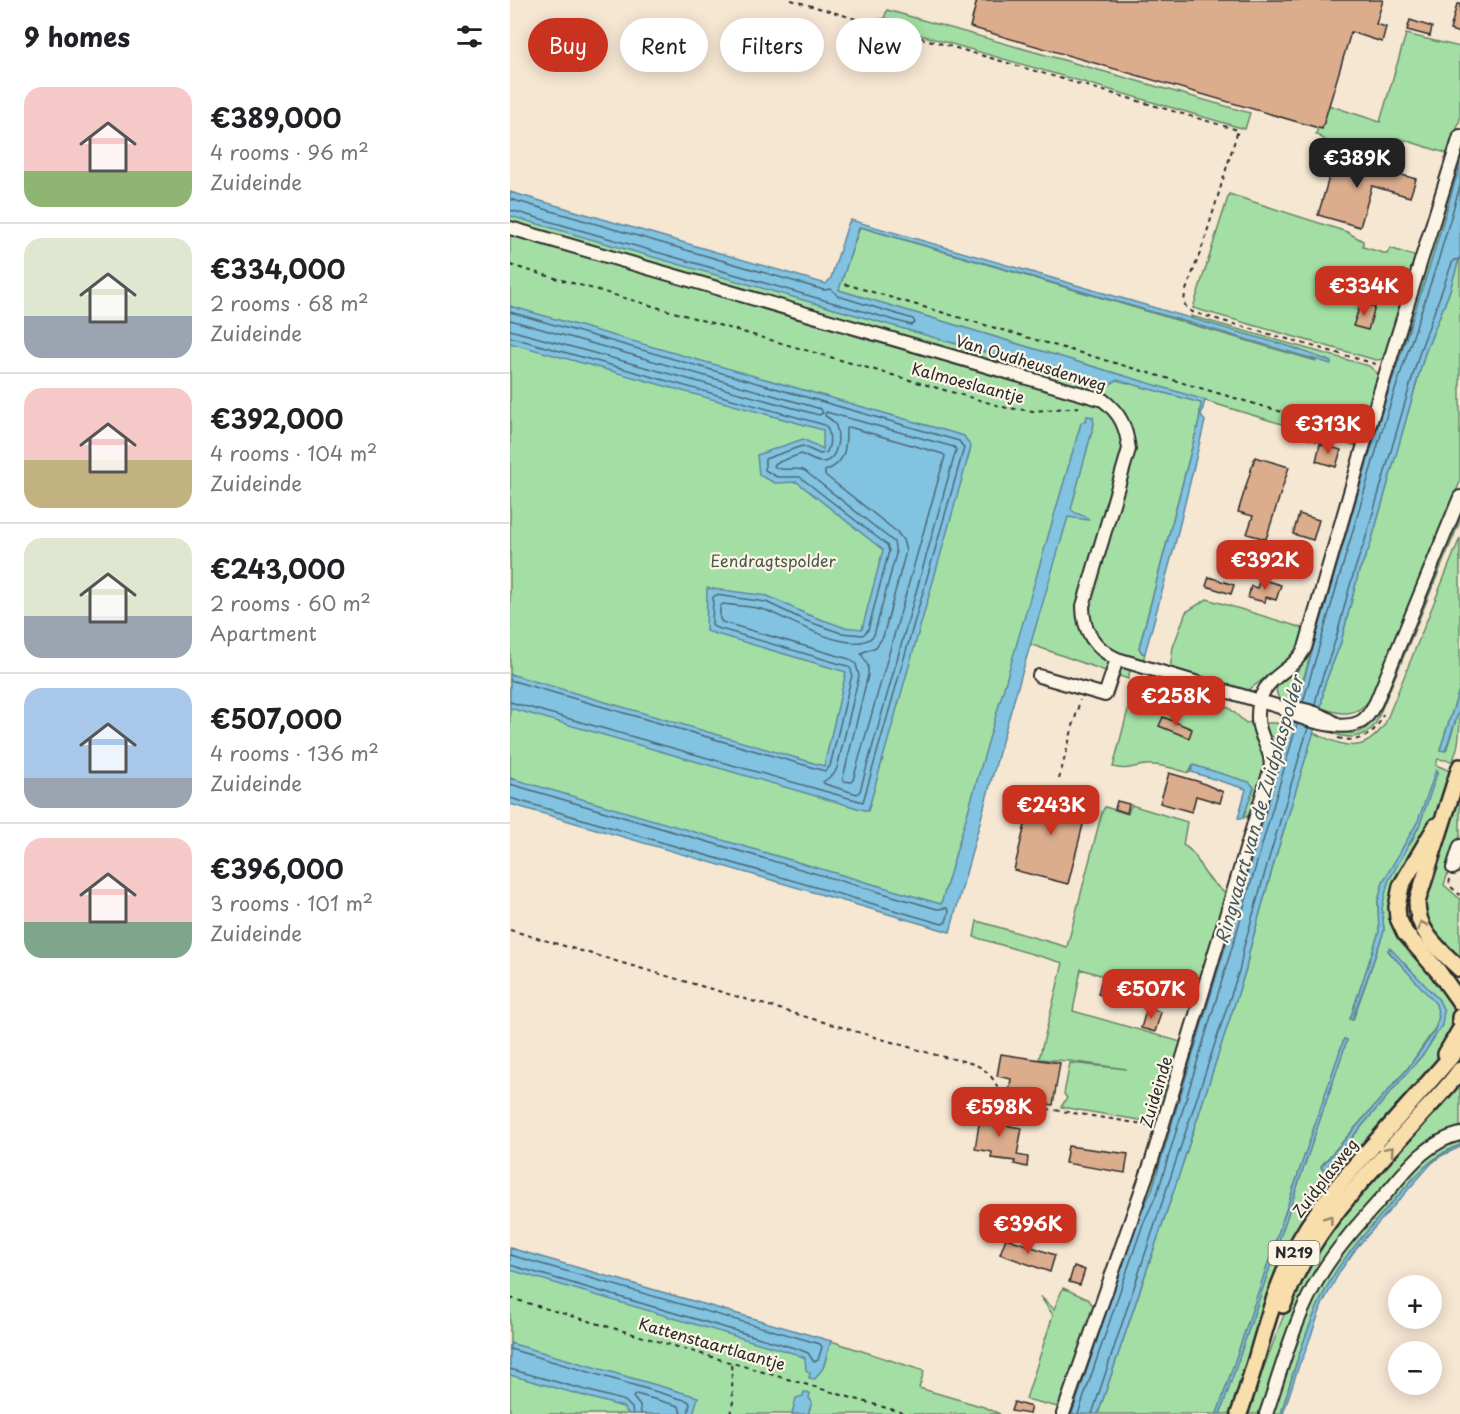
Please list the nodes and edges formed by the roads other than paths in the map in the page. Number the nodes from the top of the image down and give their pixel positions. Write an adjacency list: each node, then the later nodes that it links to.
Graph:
1 (1460, 136): 6 (street, Zuideinde)
2 (510, 228): 4 (street, Van Oudheusdenweg)
3 (1460, 497): 6 (street, Van Oudheusdenweg)
4 (1117, 659): 5 (street); 6 (street, Van Oudheusdenweg)
5 (1039, 676)
6 (1261, 701): 21 (street, Zuideinde)
7 (1460, 767): 8 (main road)
8 (1444, 813): 11 (main road, one-way to 8); 12 (main road)
9 (1460, 846): 10 (street)
10 (1453, 868)
11 (1460, 969)
12 (1438, 971): 13 (main road); 14 (main road)
13 (1460, 989)
14 (1460, 1002)
15 (1460, 1030): 17 (main road, Zuidplasweg / N219)
16 (1460, 1046): 17 (main road, Zuidplasweg / N219)
17 (1443, 1066): 20 (main road, Zuidplasweg / N219)
18 (1459, 1073): 20 (main road, Zuidplasweg / N219, one-way to 18)
19 (1460, 1134): 23 (street)
20 (1256, 1365): 22 (main road, Zuidplasweg / N219)
21 (1063, 1414)
22 (1239, 1414)
23 (1266, 1414)

